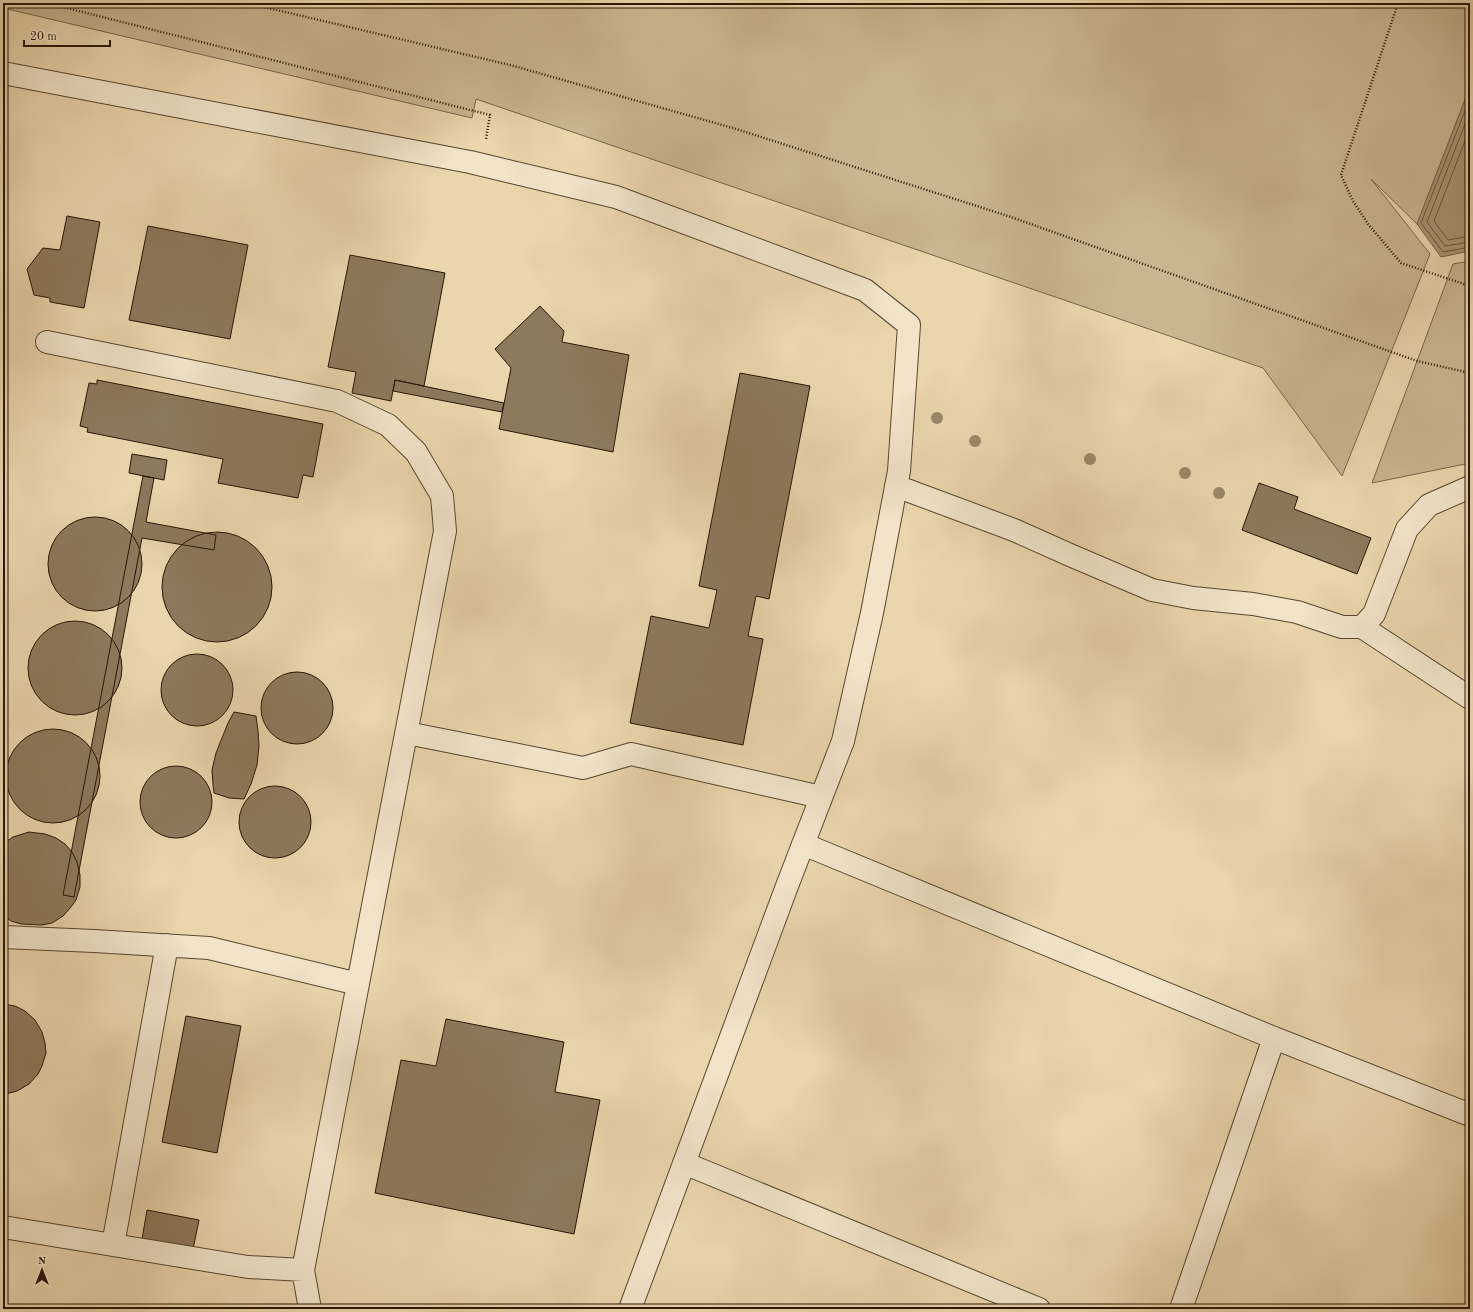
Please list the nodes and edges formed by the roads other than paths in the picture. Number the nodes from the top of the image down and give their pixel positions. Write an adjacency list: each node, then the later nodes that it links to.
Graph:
1 (3, 73): 3 (lane)
2 (47, 342): 7 (lane)
3 (896, 486): 5 (lane); 8 (lane)
4 (1470, 487): 5 (lane)
5 (1362, 627): 6 (lane)
6 (1470, 698)
7 (407, 733): 8 (lane); 12 (lane)
8 (821, 797): 9 (lane)
9 (803, 844): 13 (lane); 15 (lane)
10 (3, 937): 11 (lane)
11 (167, 945): 12 (lane); 17 (lane)
12 (358, 984): 18 (lane)
13 (1274, 1038): 14 (lane); 22 (lane)
14 (1470, 1115)
15 (684, 1163): 20 (lane); 21 (lane)
16 (3, 1227): 17 (lane)
17 (112, 1245): 18 (lane)
18 (303, 1270): 19 (lane)
19 (310, 1309)
20 (630, 1309)
21 (1039, 1309)
22 (1181, 1309)

